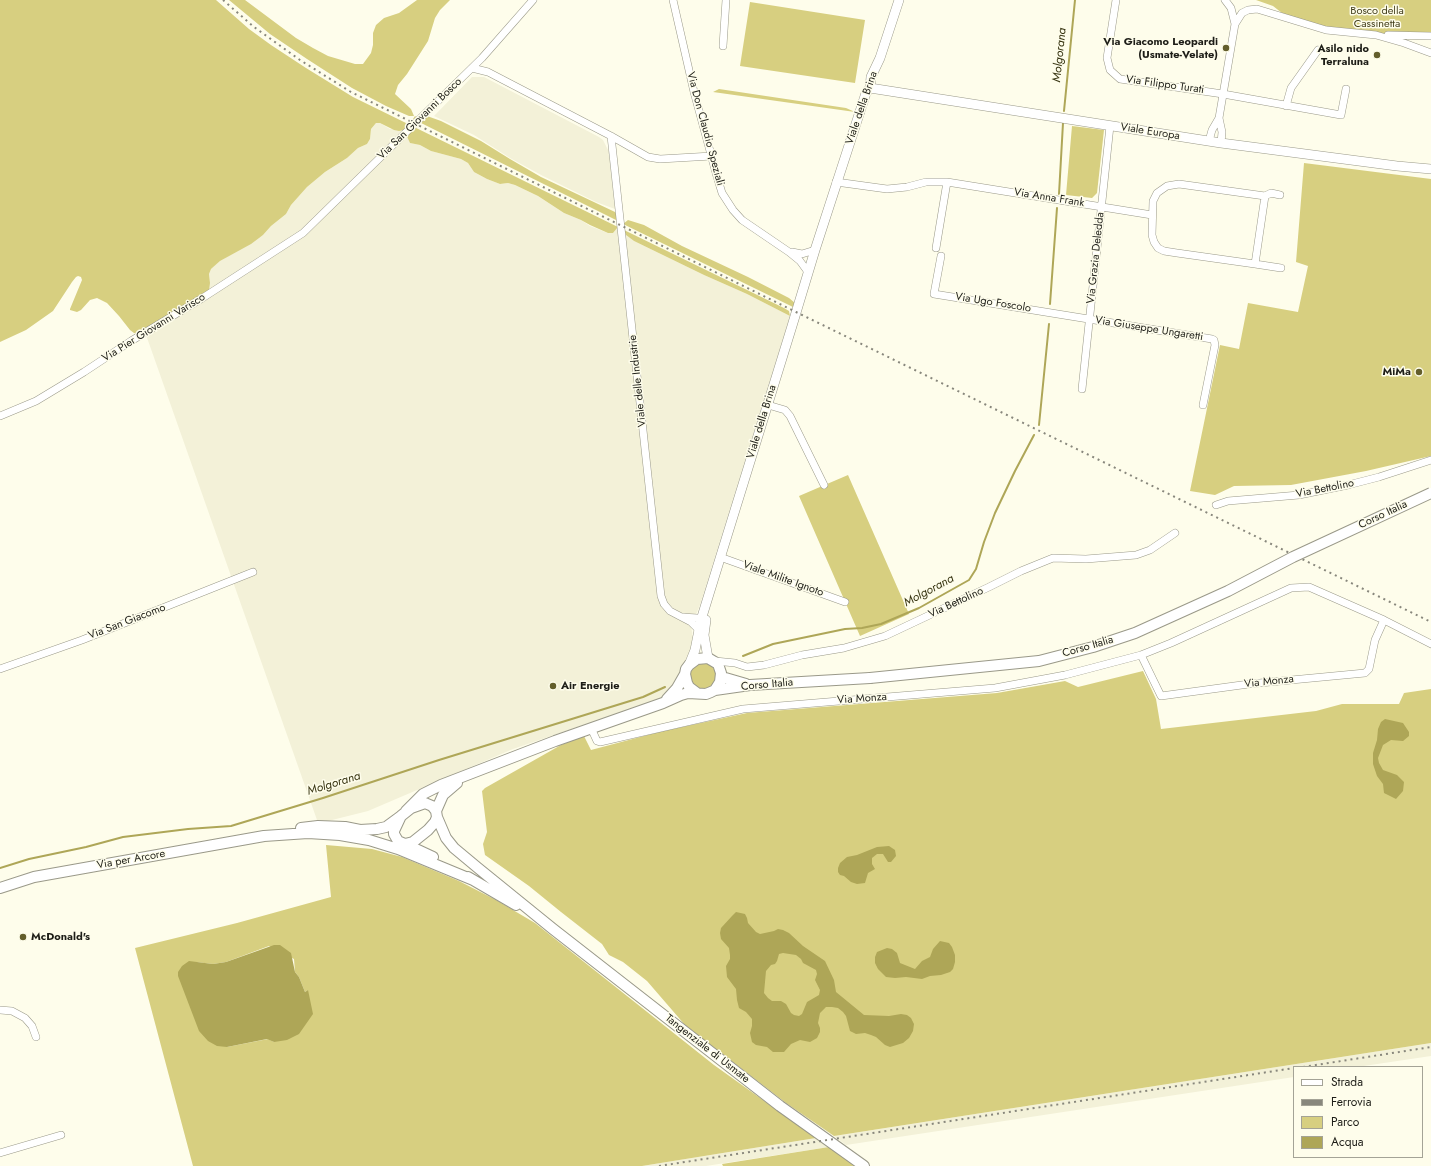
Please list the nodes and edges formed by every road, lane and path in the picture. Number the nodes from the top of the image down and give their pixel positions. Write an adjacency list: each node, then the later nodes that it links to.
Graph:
1 (533, 0): 13 (street, Via San Giovanni Bosco)
2 (673, 0): 25 (street, Via Don Claudio Speziali)
3 (726, 0): 10 (street)
4 (899, 0): 16 (street, Viale della Brina)
5 (1116, 0): 18 (street, Via Filippo Turati)
6 (1225, 0): 7 (street)
7 (1235, 24): 8 (street); 18 (street)
8 (1376, 35): 9 (street); 12 (street)
9 (1431, 36)
10 (723, 46)
11 (1318, 50): 19 (street)
12 (1431, 53)
13 (482, 58): 14 (street, Via San Giovanni Bosco); 15 (street)
14 (472, 68): 15 (street); 33 (street, Via San Giovanni Bosco)
15 (488, 72): 22 (street)
16 (870, 88): 21 (street, Viale Europa); 27 (street, Viale della Brina)
17 (1346, 89): 19 (street, Via Filippo Turati)
18 (1223, 94): 19 (street, Via Filippo Turati); 20 (street)
19 (1286, 106)
20 (1219, 118): 23 (street); 24 (street)
21 (1110, 126): 23 (street, Viale Europa); 31 (street, Via Grazia Deledda)
22 (611, 136): 25 (street); 55 (street, Viale delle Industrie)
23 (1209, 142): 24 (street, Viale Europa)
24 (1221, 143): 26 (street, Viale Europa)
25 (712, 156): 36 (street, Via Don Claudio Speziali)
26 (1431, 169)
27 (836, 182): 28 (street, Via Anna Frank); 35 (street, Viale della Brina)
28 (947, 182): 31 (street, Via Anna Frank); 34 (street)
29 (1280, 195): 30 (street)
30 (1265, 196): 32 (street); 38 (street)
31 (1102, 206): 32 (street, Via Anna Frank); 41 (street, Via Grazia Deledda)
32 (1152, 215): 38 (street)
33 (303, 233): 45 (street, Via Pier Giovanni Varisco)
34 (936, 248)
35 (815, 250): 36 (street); 40 (street, Viale della Brina)
36 (790, 252): 40 (street, Via Don Claudio Speziali)
37 (941, 256): 41 (street, Via Ugo Foscolo)
38 (1255, 264): 39 (street)
39 (1282, 268)
40 (808, 272): 44 (street, Viale della Brina)
41 (1090, 320): 42 (street, Via Grazia Deledda); 43 (street, Via Giuseppe Ungaretti)
42 (1082, 389)
43 (1203, 405)
44 (768, 406): 47 (street); 51 (street, Viale della Brina)
45 (0, 416)
46 (1431, 460): 49 (street, Via Bettolino)
47 (824, 485)
48 (1431, 493): 66 (main road, Corso Italia, bridge)
49 (1216, 506)
50 (1175, 533): 62 (street, Via Bettolino)
51 (720, 557): 53 (street, Viale della Brina); 54 (street, Viale Milite Ignoto)
52 (253, 572): 63 (street, Via San Giacomo)
53 (709, 594): 56 (street, Viale della Brina); 58 (street, Viale della Brina)
54 (845, 602)
55 (680, 616): 56 (street, Viale delle Industrie); 58 (street, Viale delle Industrie)
56 (701, 620): 58 (street, Viale della Brina)
57 (1384, 620): 59 (street, Via Monza); 60 (street, Via Monza); 60 (street, Via Monza)
58 (702, 632): 61 (street, Viale della Brina); 64 (street, Viale della Brina)
59 (1431, 644)
60 (1141, 655): 70 (street, Via Monza)
61 (711, 660): 62 (street, Via Bettolino); 64 (main road); 65 (main road)
62 (732, 663): 65 (street)
63 (0, 669)
64 (687, 669): 68 (main road); 69 (main road)
65 (721, 675): 66 (main road); 67 (main road)
66 (750, 685): 67 (main road, Corso Italia)
67 (715, 690): 68 (main road)
68 (697, 693): 69 (main road)
69 (663, 703): 70 (main road)
70 (591, 728): 71 (main road)
71 (467, 776): 72 (main road); 73 (main road)
72 (404, 813): 73 (main road); 75 (main road); 76 (main road)
73 (437, 814): 76 (main road); 79 (main road)
74 (340, 835): 75 (main road); 76 (main road); 77 (main road)
75 (264, 836): 78 (main road, Via per Arcore)
76 (402, 842): 77 (main road)
77 (473, 880): 79 (main road)
78 (0, 888)
79 (553, 929): 84 (main road, Tangenziale di Usmate)
80 (0, 1010): 81 (street)
81 (36, 1037)
82 (61, 1135): 83 (street)
83 (0, 1153)
84 (864, 1166)

